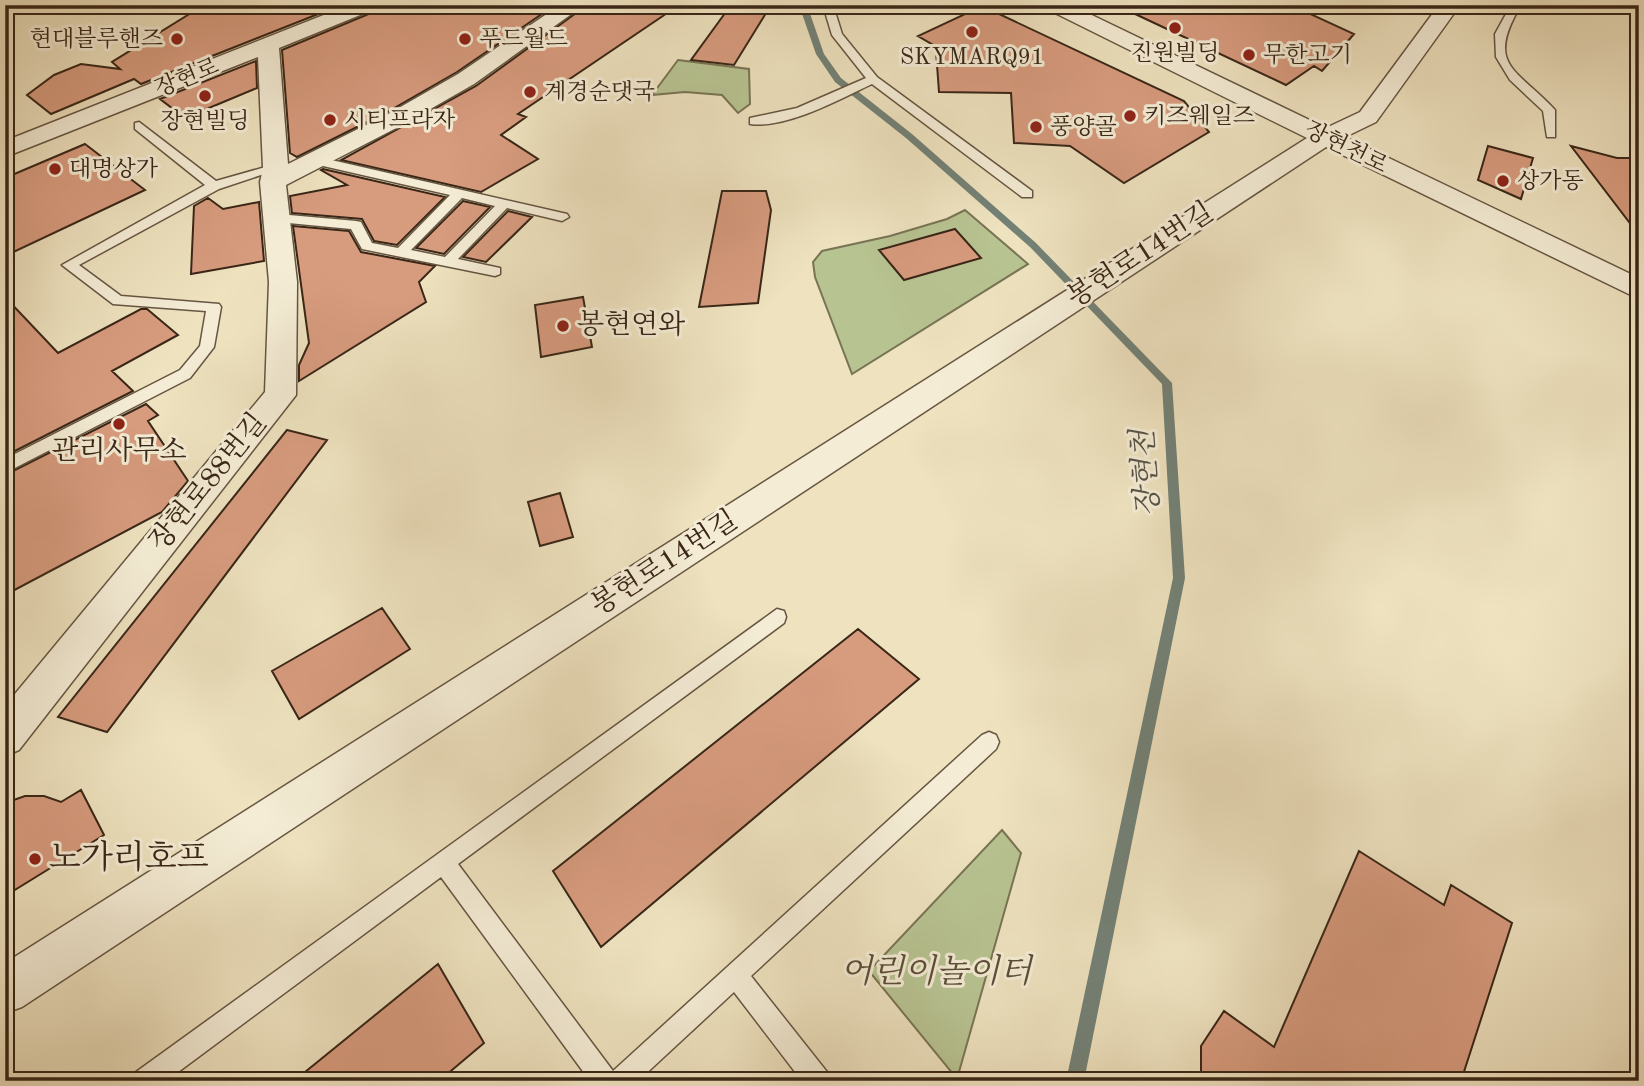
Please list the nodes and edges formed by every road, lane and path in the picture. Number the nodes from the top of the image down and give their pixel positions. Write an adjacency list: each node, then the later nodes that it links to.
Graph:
1 (368, 5): 8 (street, 장현로)
2 (574, 5): 16 (street)
3 (828, 5): 10 (lane)
4 (1450, 5): 14 (street, 봉현로14번길)
5 (1516, 5): 13 (lane)
6 (307, 6): 8 (street)
7 (1065, 7): 14 (street, 장현천로)
8 (329, 21): 9 (street, 장현로)
9 (268, 45): 15 (street, 장현로); 17 (street, 장현로88번길)
10 (873, 79): 11 (lane); 20 (lane)
11 (754, 121)
12 (139, 126): 18 (lane)
13 (1551, 134)
14 (1324, 138): 27 (street, 장현천로); 34 (street, 봉현로14번길)
15 (5, 150)
16 (314, 160): 17 (street); 19 (lane)
17 (274, 175): 18 (lane); 23 (street, 장현로88번길)
18 (214, 186): 28 (lane)
19 (460, 193): 21 (lane); 24 (lane)
20 (1027, 194)
21 (505, 204): 22 (lane); 25 (lane)
22 (562, 217)
23 (278, 218): 24 (lane); 30 (street, 장현로88번길)
24 (400, 253): 25 (lane)
25 (448, 262): 26 (lane)
26 (495, 271)
27 (1639, 290)
28 (5, 467)
29 (777, 617): 32 (lane)
30 (5, 737)
31 (989, 742): 33 (lane)
32 (443, 862): 35 (lane); 36 (lane)
33 (736, 975): 37 (lane); 38 (lane)
34 (5, 990)
35 (145, 1081)
36 (605, 1081)
37 (620, 1081)
38 (818, 1081)

